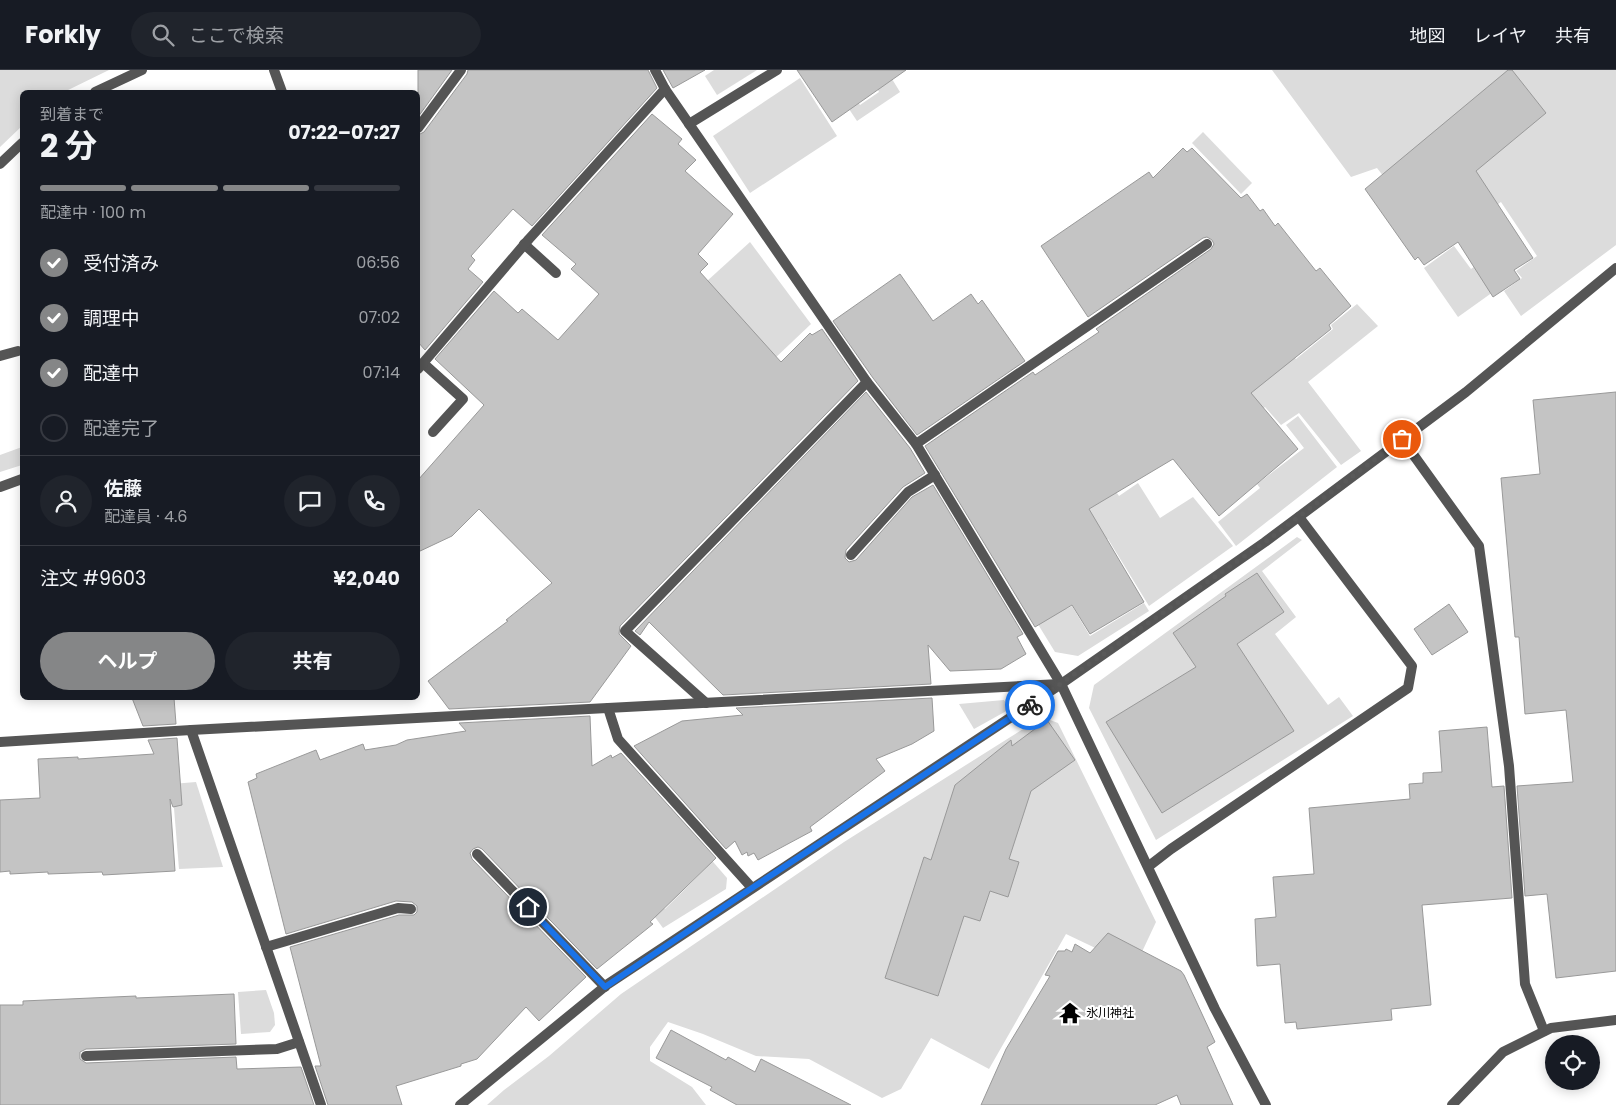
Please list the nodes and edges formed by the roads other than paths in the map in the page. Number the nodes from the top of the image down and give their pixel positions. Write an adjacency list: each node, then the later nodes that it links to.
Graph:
1 (142, 70): 7 (street)
2 (274, 70): 8 (street)
3 (461, 70): 10 (street)
4 (656, 70): 6 (street)
5 (777, 70): 9 (street)
6 (665, 89): 9 (street); 13 (street)
7 (99, 90)
8 (281, 90)
9 (689, 124): 20 (street)
10 (420, 125)
11 (20, 145): 12 (street)
12 (0, 164)
13 (524, 244): 16 (street); 19 (street)
14 (1207, 244): 23 (street)
15 (1616, 268): 22 (street)
16 (556, 273)
17 (18, 351): 18 (street)
18 (0, 356)
19 (420, 366): 21 (street)
20 (867, 382): 23 (street); 30 (street)
21 (433, 432)
22 (1402, 439): 27 (street); 41 (street)
23 (916, 444): 24 (street)
24 (935, 475): 28 (street); 29 (street)
25 (20, 480): 26 (street)
26 (0, 487)
27 (1298, 518): 29 (street); 35 (street)
28 (851, 555)
29 (1061, 684): 30 (street); 35 (street); 36 (street)
30 (706, 702): 31 (street)
31 (608, 708): 32 (street); 36 (street)
32 (190, 730): 33 (street); 38 (street)
33 (0, 742)
34 (477, 854): 39 (street)
35 (1149, 866): 46 (street)
36 (752, 888): 39 (street)
37 (411, 909): 38 (street)
38 (266, 947): 42 (street)
39 (605, 987): 45 (street)
40 (1616, 1020): 41 (street)
41 (1544, 1031): 47 (street)
42 (299, 1042): 43 (street); 44 (street)
43 (86, 1056)
44 (321, 1105)
45 (460, 1105)
46 (1266, 1105)
47 (1452, 1105)

